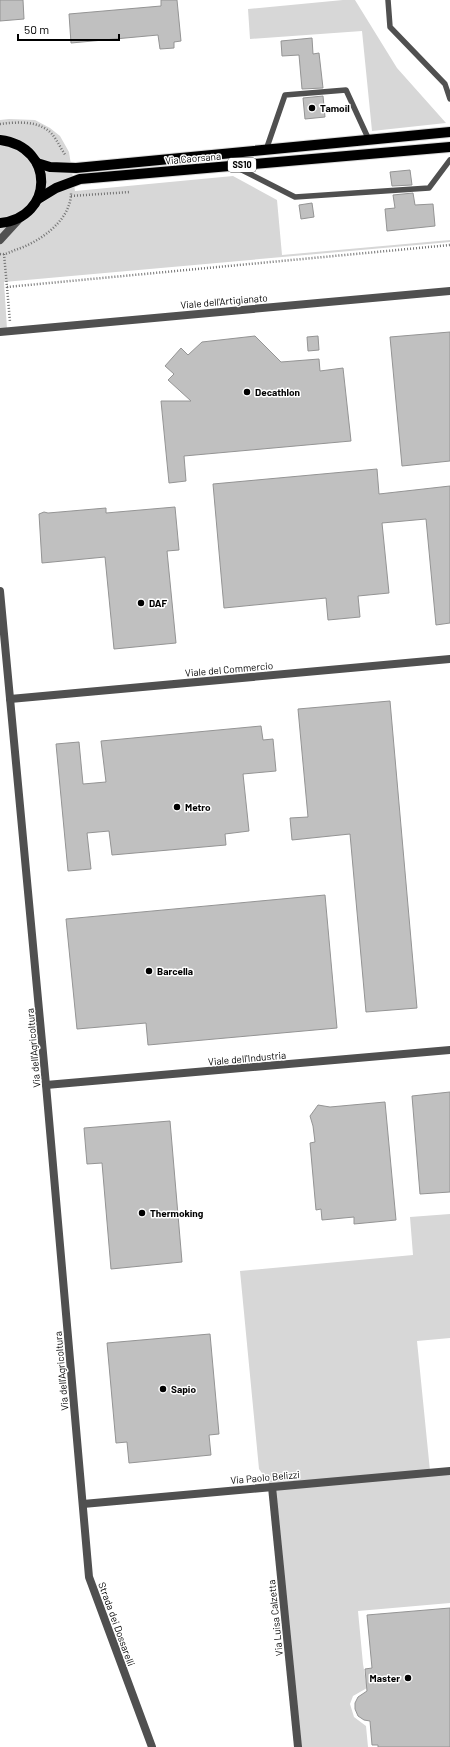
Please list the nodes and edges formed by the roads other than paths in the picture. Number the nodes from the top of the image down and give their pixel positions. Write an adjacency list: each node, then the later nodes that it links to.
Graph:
1 (388, 0): 2 (lane)
2 (450, 99)
3 (450, 132): 5 (main road, Via Caorsana / SS10)
4 (0, 140): 9 (main road)
5 (369, 140): 7 (main road, Via Caorsana / SS10); 7 (lane)
6 (450, 147): 10 (main road, Via Caorsana / SS10)
7 (266, 150): 9 (main road, Via Caorsana / SS10)
8 (450, 160): 10 (lane)
9 (37, 163): 11 (main road)
10 (234, 166): 11 (main road, Via Caorsana / SS10)
11 (38, 199): 12 (main road)
12 (21, 218): 13 (main road); 14 (street)
13 (0, 223)
14 (0, 240)
15 (450, 291): 16 (street, Viale dell'Artigianato)
16 (0, 332)
17 (0, 591): 19 (street, Via dell'Agricoltura)
18 (450, 659): 19 (street, Viale del Commercio)
19 (10, 699): 21 (street, Via dell'Agricoltura)
20 (450, 1050): 21 (street, Viale dell'Industria)
21 (46, 1086): 24 (street, Via dell'Agricoltura)
22 (450, 1471): 23 (street, Via Paolo Belizzi)
23 (272, 1487): 24 (street, Via Paolo Belizzi); 26 (street, Via Luisa Calzetta)
24 (83, 1504): 25 (street, Strada dei Dossarelli)
25 (152, 1747)
26 (298, 1747)

